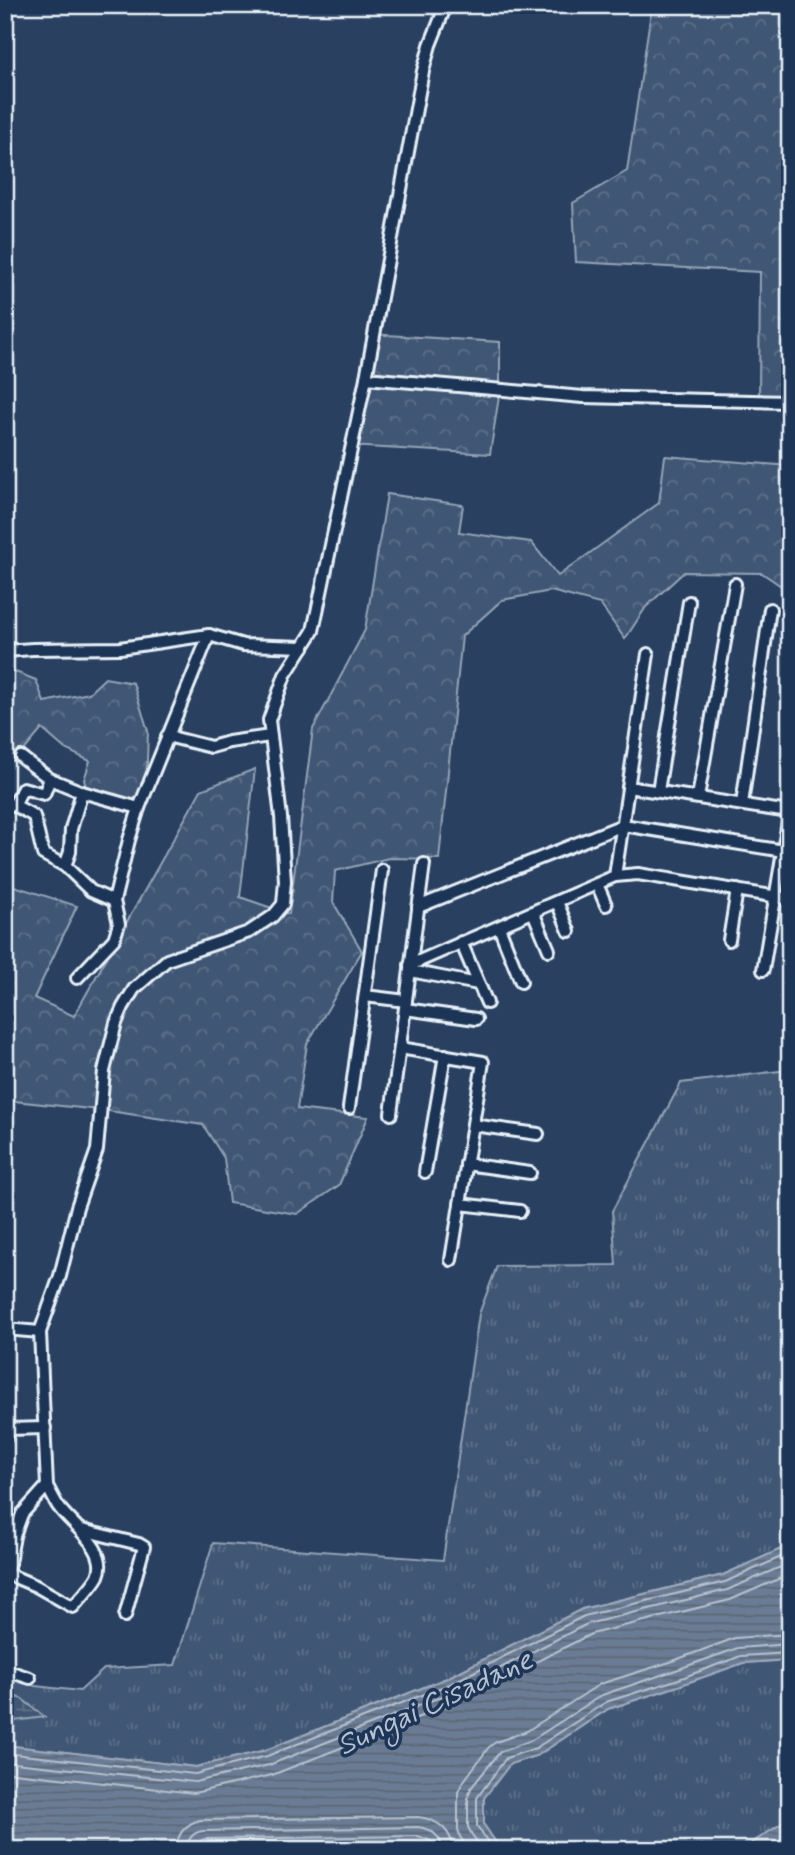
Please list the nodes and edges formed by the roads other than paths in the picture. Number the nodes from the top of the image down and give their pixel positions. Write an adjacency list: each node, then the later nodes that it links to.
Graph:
1 (446, 5): 2 (street)
2 (366, 378): 3 (street); 8 (street)
3 (790, 402)
4 (735, 584): 18 (street)
5 (689, 602): 16 (street)
6 (770, 609): 19 (street)
7 (209, 635): 8 (street); 9 (street); 11 (street)
8 (303, 647): 12 (street)
9 (5, 651)
10 (648, 654): 15 (street)
11 (167, 736): 12 (street); 21 (street)
12 (270, 736): 65 (street)
13 (21, 757): 14 (street)
14 (50, 779): 17 (street); 20 (street)
15 (628, 787): 16 (street); 23 (street)
16 (658, 791): 18 (street)
17 (82, 792): 21 (street); 26 (street)
18 (698, 797): 19 (street)
19 (742, 804): 22 (street)
20 (10, 805): 26 (street)
21 (139, 808): 33 (street)
22 (790, 811): 24 (street)
23 (623, 825): 24 (street); 28 (street); 36 (street)
24 (786, 852): 31 (street)
25 (424, 864): 36 (street)
26 (65, 866): 33 (street)
27 (382, 870): 48 (street)
28 (615, 876): 29 (street); 30 (street)
29 (597, 884): 34 (street); 35 (street)
30 (737, 890): 31 (street); 40 (street)
31 (775, 896): 32 (street); 44 (street)
32 (790, 899)
33 (114, 901): 45 (street)
34 (557, 902): 37 (street); 39 (street)
35 (606, 905)
36 (418, 907): 43 (street)
37 (533, 912): 38 (street); 42 (street)
38 (499, 927): 41 (street); 46 (street)
39 (569, 931)
40 (729, 940)
41 (461, 942): 43 (street); 47 (street)
42 (549, 950)
43 (410, 968): 47 (street); 50 (street)
44 (763, 970)
45 (77, 978)
46 (521, 982)
47 (478, 984): 49 (street)
48 (365, 996): 50 (street); 54 (street)
49 (487, 1003)
50 (405, 1005): 51 (street); 52 (street)
51 (476, 1019)
52 (400, 1048): 53 (street); 55 (street)
53 (445, 1055): 56 (street); 59 (street)
54 (349, 1108)
55 (391, 1114)
56 (473, 1125): 57 (street); 58 (street)
57 (538, 1135)
58 (467, 1164): 60 (street); 61 (street)
59 (425, 1172)
60 (530, 1173)
61 (460, 1204): 62 (street); 63 (street)
62 (520, 1211)
63 (451, 1260)
64 (5, 1329): 65 (street)
65 (40, 1332): 66 (street)
66 (45, 1428): 67 (street); 68 (street)
67 (5, 1439)
68 (47, 1486): 69 (street); 70 (street)
69 (79, 1529): 70 (street); 71 (street)
70 (6, 1575)
71 (125, 1616)
72 (5, 1670): 73 (street)
73 (30, 1678)

